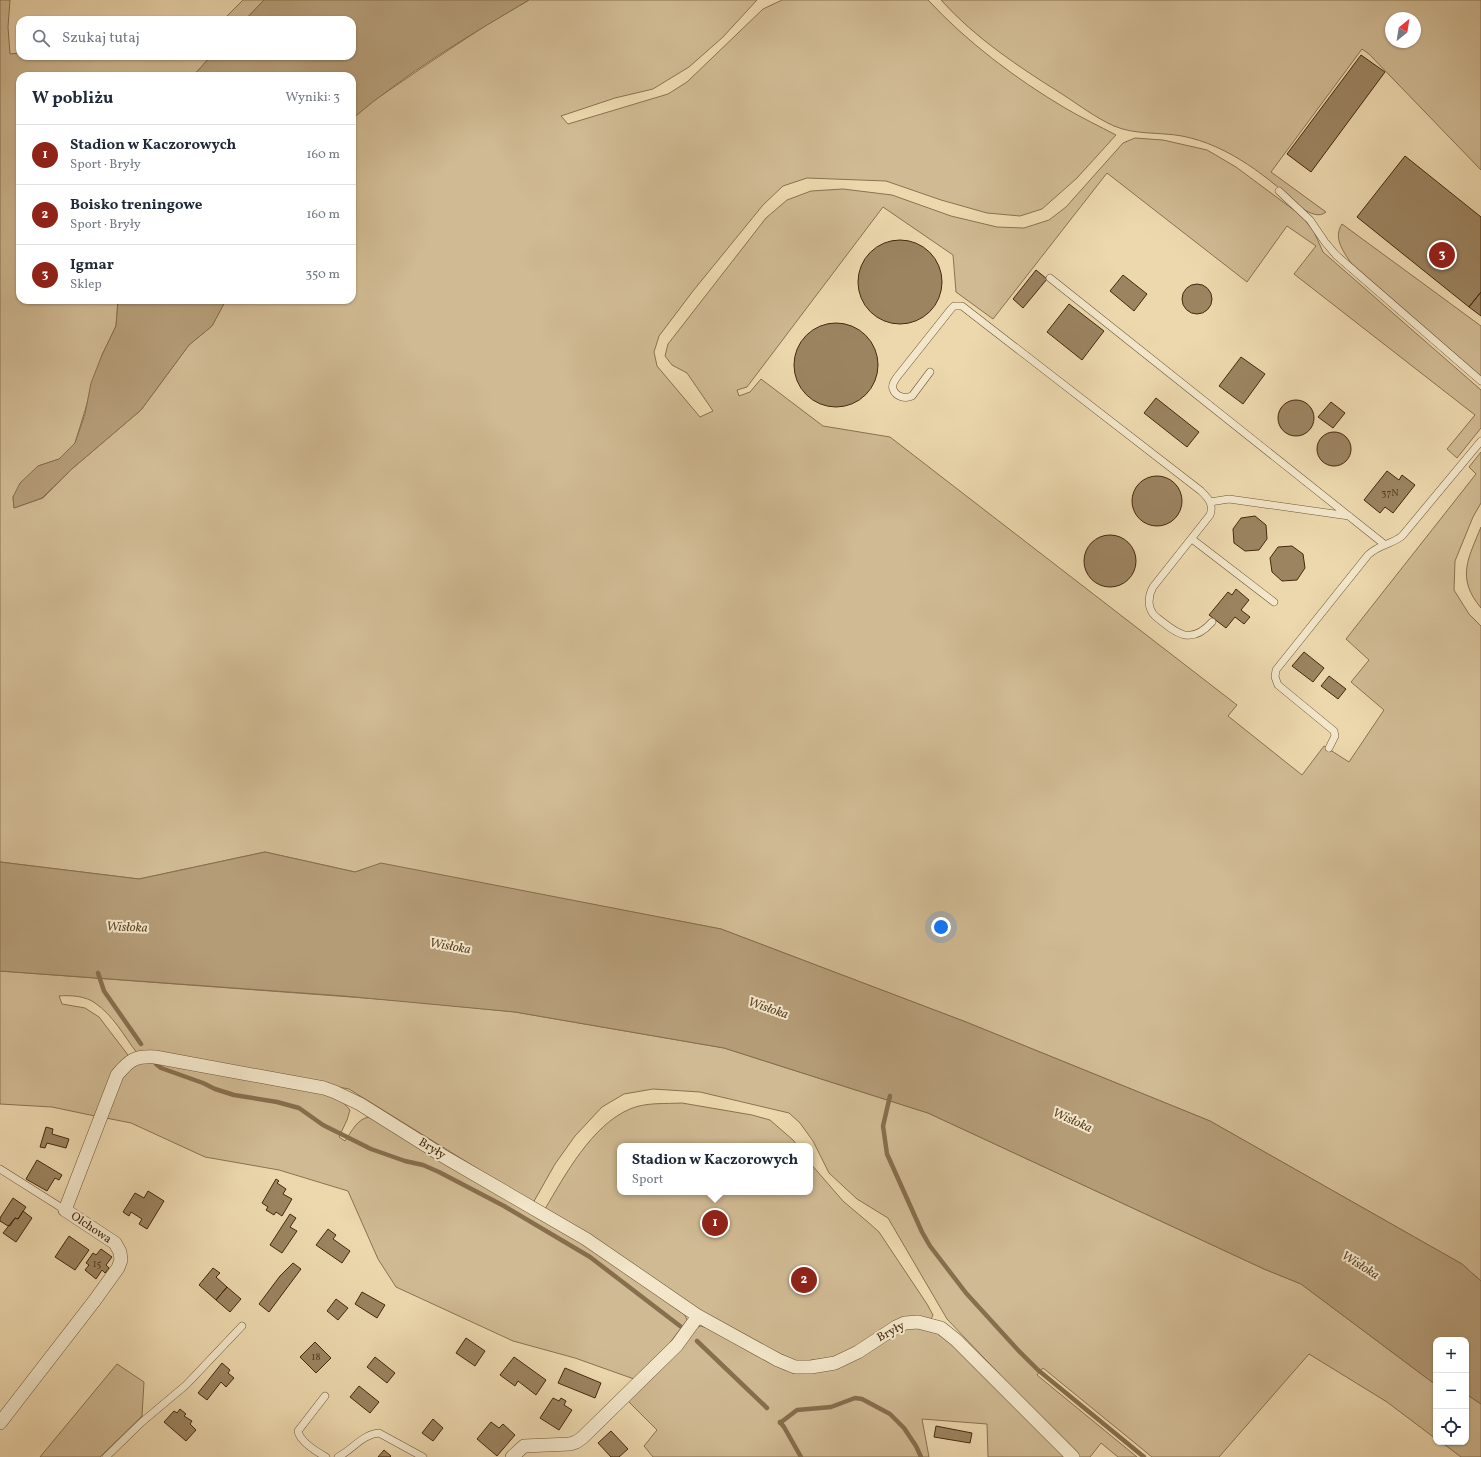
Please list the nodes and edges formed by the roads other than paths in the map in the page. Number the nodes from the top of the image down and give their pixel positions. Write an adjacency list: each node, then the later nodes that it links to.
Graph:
1 (1279, 191): 4 (lane)
2 (1050, 278): 7 (lane)
3 (930, 372): 6 (lane)
4 (1481, 381)
5 (1481, 441): 9 (lane)
6 (1210, 502): 7 (lane); 8 (lane)
7 (1349, 516): 9 (lane)
8 (1192, 539): 10 (lane); 11 (lane)
9 (1384, 544): 12 (lane)
10 (1274, 602)
11 (1212, 622)
12 (1329, 748)
13 (135, 1058): 15 (street, Olchowa); 16 (street, Bryły)
14 (0, 1170): 15 (lane)
15 (64, 1210): 19 (street, Olchowa)
16 (698, 1316): 24 (street); 25 (street, Bryły)
17 (242, 1326): 20 (lane)
18 (325, 1396): 21 (lane)
19 (0, 1423)
20 (106, 1457)
21 (326, 1457)
22 (338, 1457): 23 (lane)
23 (423, 1457)
24 (512, 1457)
25 (1073, 1457)

